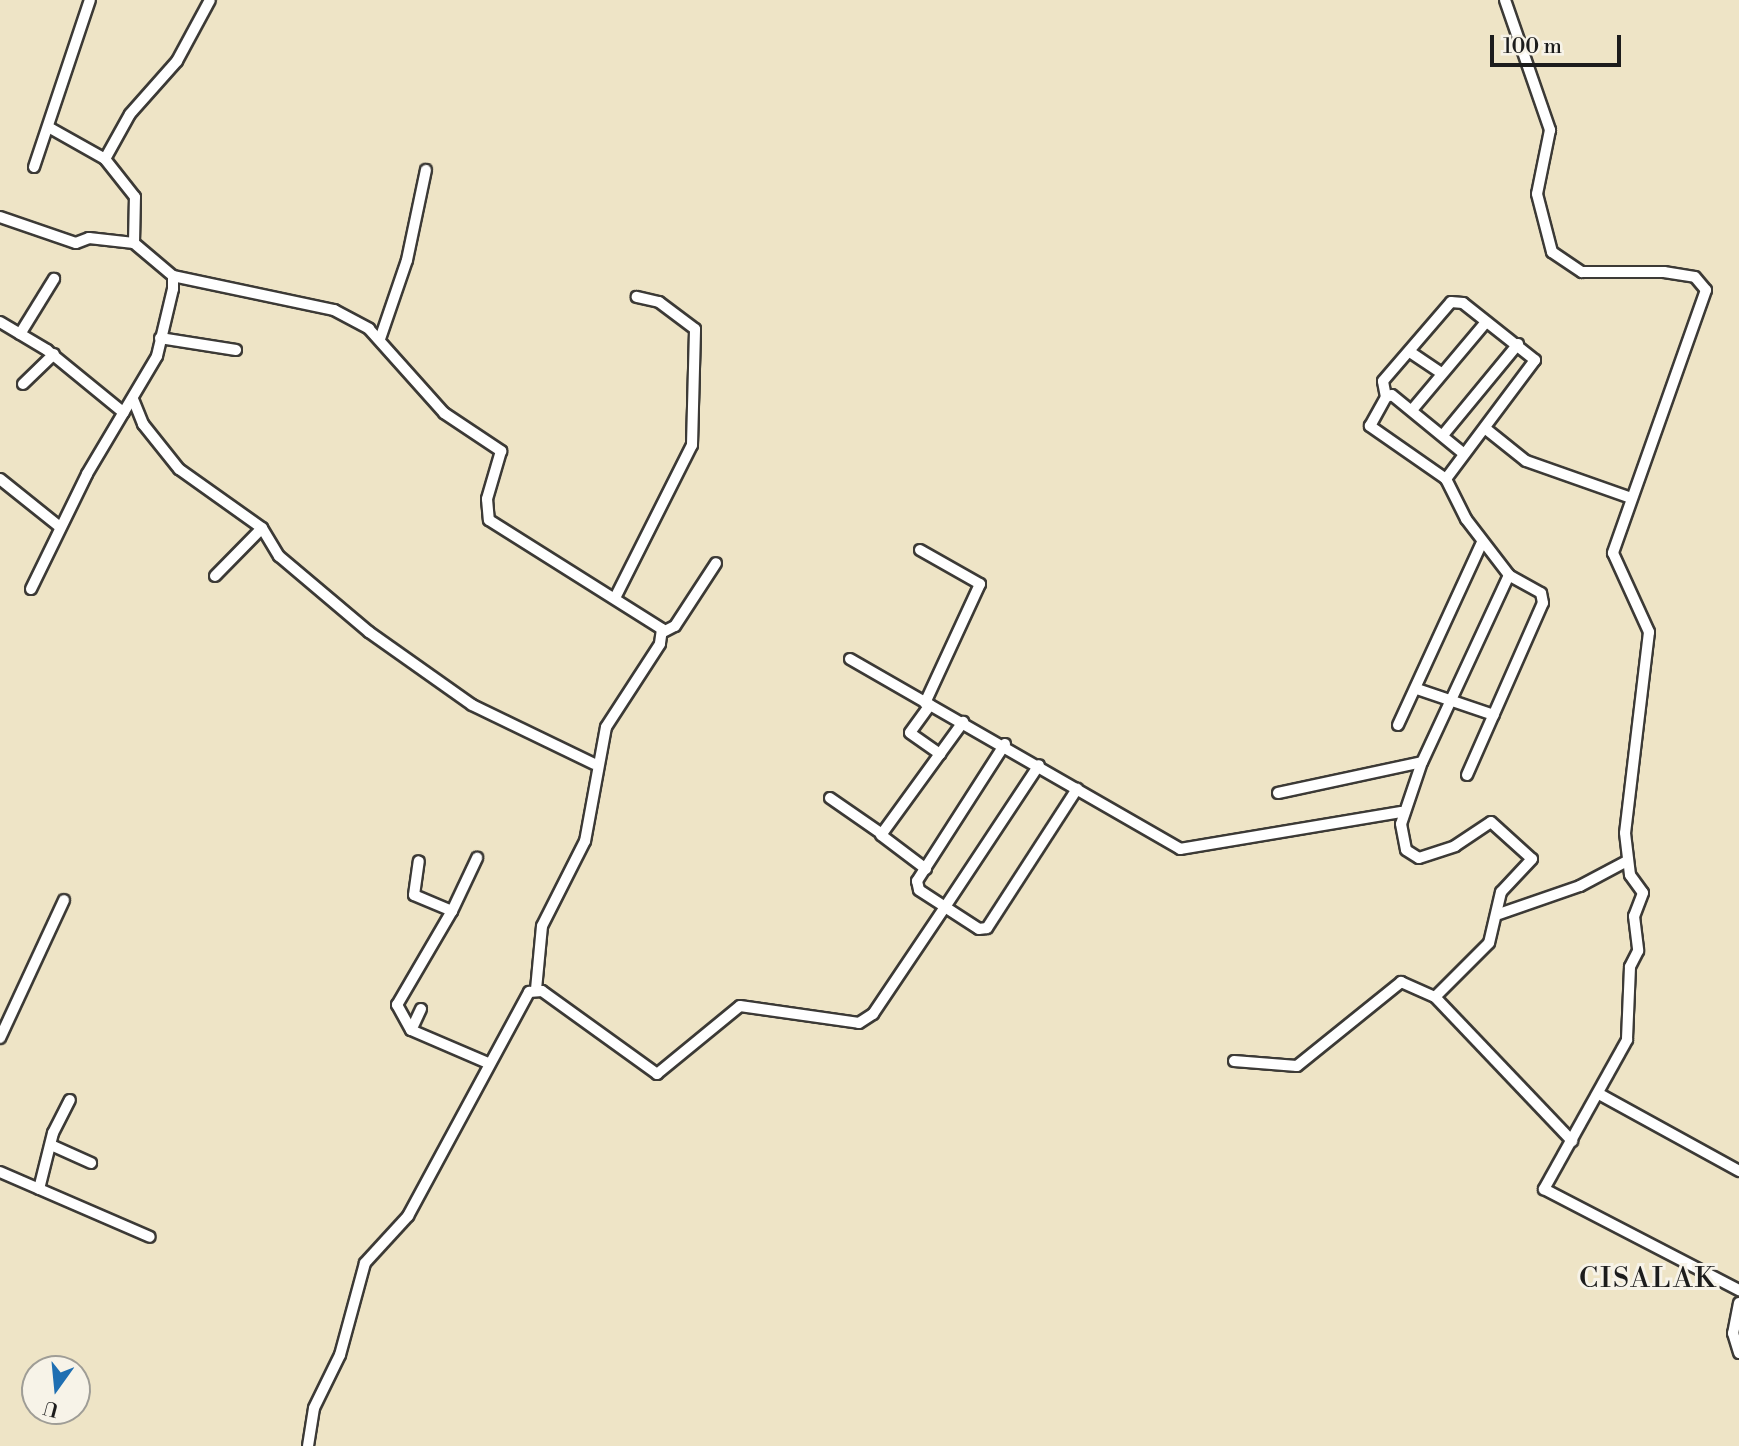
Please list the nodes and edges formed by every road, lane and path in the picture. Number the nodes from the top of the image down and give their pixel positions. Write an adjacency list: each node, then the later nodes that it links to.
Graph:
1 (90, 0): 4 (street)
2 (210, 0): 5 (street)
3 (1505, 0): 33 (street)
4 (50, 128): 5 (street); 6 (street)
5 (105, 159): 9 (street)
6 (34, 167)
7 (426, 170): 17 (street)
8 (0, 217): 9 (street)
9 (134, 243): 10 (street)
10 (173, 276): 16 (street); 17 (street)
11 (54, 279): 15 (street)
12 (637, 297): 42 (street)
13 (1486, 322): 18 (street); 20 (street); 22 (street)
14 (1, 324): 15 (street)
15 (20, 334): 21 (street)
16 (160, 338): 19 (street); 25 (street)
17 (380, 339): 42 (street)
18 (1518, 344): 28 (street); 29 (street)
19 (236, 350)
20 (1409, 352): 22 (street); 24 (street)
21 (54, 354): 23 (street); 27 (street)
22 (1441, 373): 26 (street)
23 (23, 384)
24 (1386, 397): 26 (street); 31 (street)
25 (133, 399): 27 (street); 35 (street)
26 (1412, 410): 29 (street)
27 (124, 413): 34 (street)
28 (1486, 429): 30 (street); 33 (street)
29 (1443, 435): 30 (street)
30 (1464, 454): 31 (street)
31 (1446, 478): 36 (street)
32 (0, 479): 34 (street)
33 (1631, 498): 64 (street)
34 (60, 527): 41 (street)
35 (262, 528): 40 (street); 54 (street)
36 (1482, 542): 39 (street); 45 (street)
37 (920, 550): 47 (street)
38 (716, 563): 43 (street)
39 (1509, 575): 46 (street); 48 (street)
40 (215, 576)
41 (31, 589)
42 (615, 598): 43 (street)
43 (663, 632): 54 (street)
44 (850, 659): 47 (street)
45 (1417, 688): 46 (street); 50 (street)
46 (1451, 700): 48 (street); 53 (street)
47 (928, 704): 49 (street); 52 (street)
48 (1494, 715): 56 (street)
49 (963, 722): 51 (street); 52 (street)
50 (1398, 725)
51 (1005, 744): 55 (street); 65 (street)
52 (940, 754): 61 (street)
53 (1422, 762): 58 (street); 60 (street)
54 (594, 764): 70 (street)
55 (1039, 765): 57 (street); 67 (street)
56 (1467, 775)
57 (1077, 789): 60 (street); 67 (street)
58 (1278, 793)
59 (830, 798): 61 (street)
60 (1401, 812): 69 (street)
61 (882, 834): 65 (street)
62 (477, 858): 68 (street)
63 (419, 860): 68 (street)
64 (1628, 861): 69 (street); 77 (street)
65 (926, 869): 67 (street)
66 (64, 900): 74 (street)
67 (945, 907): 70 (street)
68 (453, 911): 73 (street)
69 (1499, 914): 71 (street)
70 (536, 989): 76 (street)
71 (1435, 998): 75 (street); 79 (street)
72 (421, 1009): 73 (street)
73 (411, 1030): 76 (street)
74 (0, 1038)
75 (1234, 1060)
76 (488, 1063): 89 (street)
77 (1601, 1095): 79 (street); 82 (street)
78 (70, 1100): 80 (street)
79 (1572, 1140): 86 (street)
80 (51, 1144): 81 (street); 84 (street)
81 (91, 1163)
82 (1739, 1171)
83 (0, 1172): 84 (street)
84 (39, 1189): 85 (street)
85 (150, 1237)
86 (1739, 1290)
87 (1739, 1303): 88 (street)
88 (1739, 1353)
89 (307, 1446)

